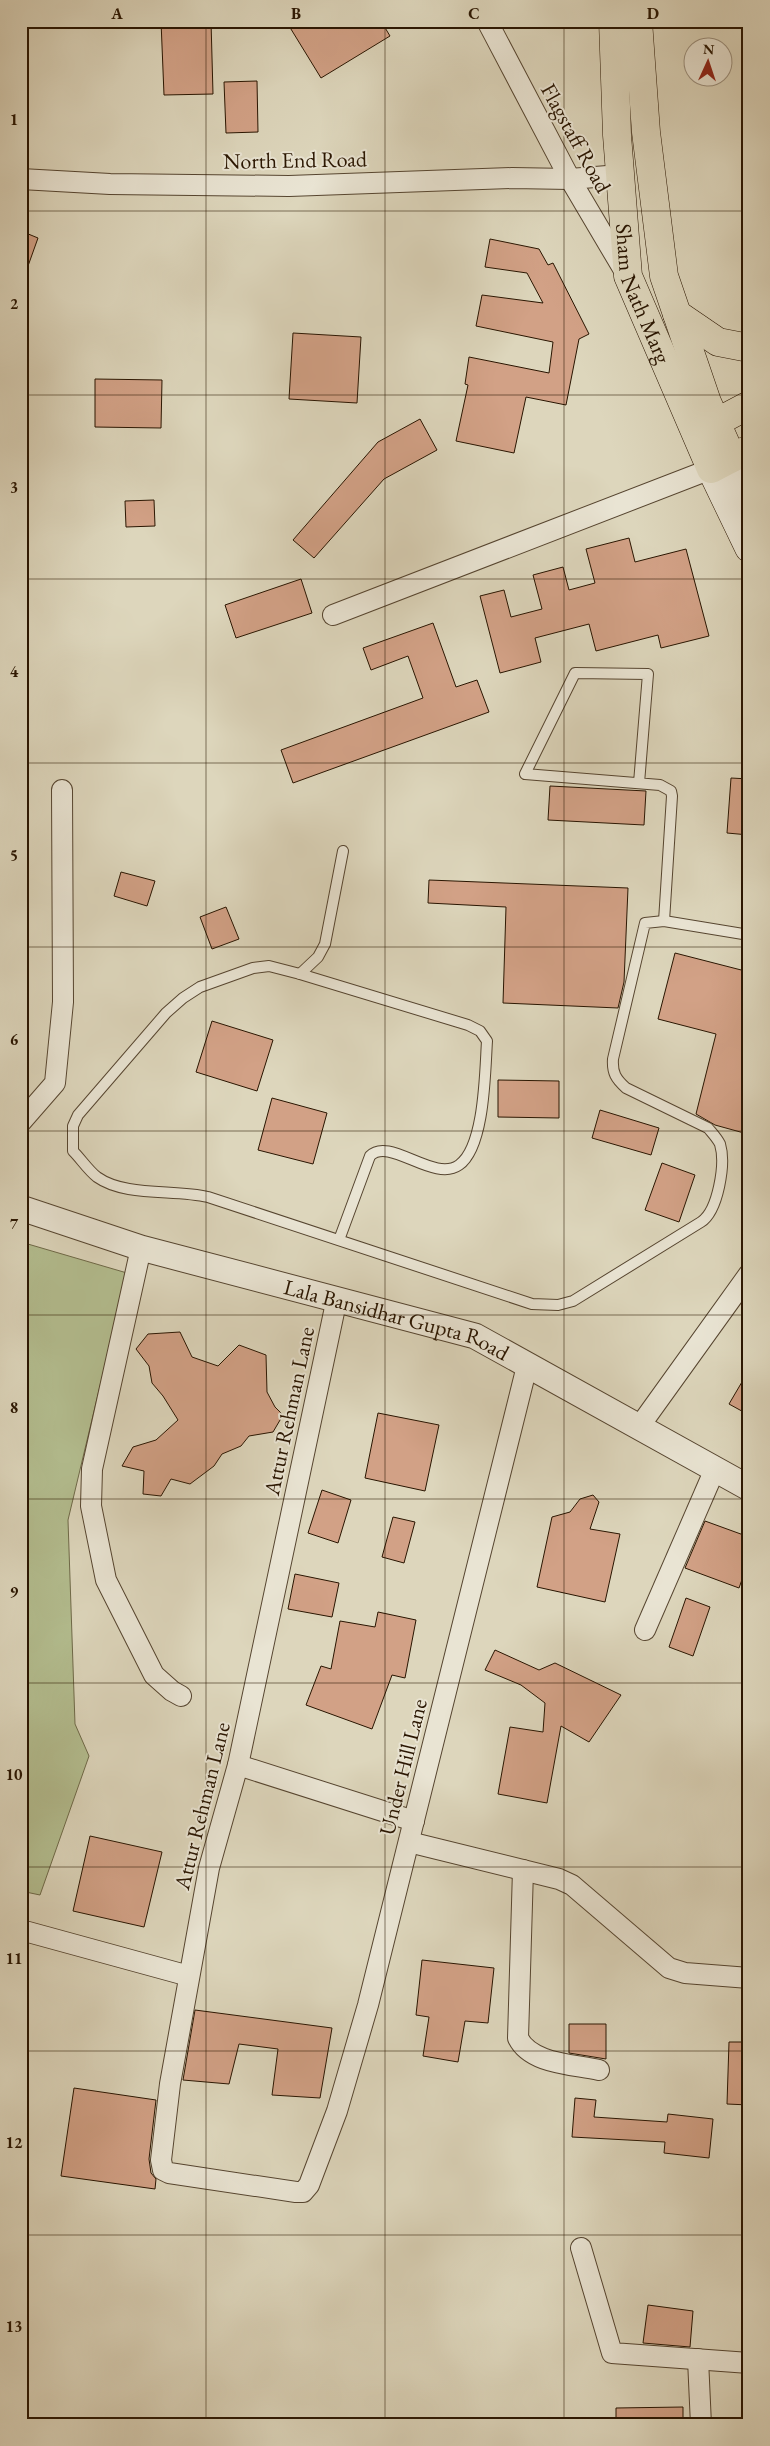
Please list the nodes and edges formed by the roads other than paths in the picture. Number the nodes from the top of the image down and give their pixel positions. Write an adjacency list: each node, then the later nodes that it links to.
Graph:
1 (487, 21): 6 (street, Flagstaff Road)
2 (614, 21): 4 (main road, Sham Nath Marg)
3 (638, 21): 8 (main road, Sham Nath Marg)
4 (620, 175): 6 (street, North End Road); 7 (main road, Sham Nath Marg)
5 (21, 179): 6 (street, North End Road)
6 (570, 179): 7 (street, Flagstaff Road)
7 (628, 276): 11 (main road, Sham Nath Marg)
8 (677, 314): 9 (main road); 11 (main road, Sham Nath Marg)
9 (749, 348)
10 (749, 405): 11 (main road)
11 (705, 428): 12 (main road, Sham Nath Marg)
12 (731, 459): 13 (main road, Sham Nath Marg); 14 (main road, Sham Nath Marg); 15 (street)
13 (749, 498)
14 (749, 548)
15 (333, 616)
16 (639, 783): 16 (lane); 19 (lane)
17 (62, 790): 22 (street)
18 (343, 851): 21 (lane)
19 (664, 921): 20 (lane); 24 (lane)
20 (749, 935)
21 (300, 974): 24 (lane); 24 (lane)
22 (21, 1122)
23 (21, 1208): 25 (street, Lala Bansidhar Gupta Road)
24 (339, 1240)
25 (141, 1248): 27 (street, Lala Bansidhar Gupta Road); 33 (street)
26 (749, 1274): 29 (street)
27 (337, 1298): 28 (street, Lala Bansidhar Gupta Road); 34 (street, Attur Rehman Lane)
28 (527, 1366): 29 (street, Lala Bansidhar Gupta Road); 35 (street, Under Hill Lane)
29 (639, 1427): 30 (street, Lala Bansidhar Gupta Road)
30 (715, 1469): 31 (street, Lala Bansidhar Gupta Road); 32 (street)
31 (749, 1488)
32 (645, 1630)
33 (181, 1696)
34 (238, 1764): 35 (street); 39 (street, Attur Rehman Lane)
35 (414, 1821): 36 (street, Under Hill Lane)
36 (409, 1842): 37 (street); 42 (street, Under Hill Lane)
37 (524, 1870): 40 (street); 41 (street)
38 (21, 1930): 39 (street)
39 (189, 1976): 42 (street, Attur Rehman Lane)
40 (749, 1978)
41 (599, 2070)
42 (312, 2177)
43 (581, 2248): 44 (street)
44 (698, 2359): 45 (street); 46 (street)
45 (749, 2363)
46 (701, 2425)

